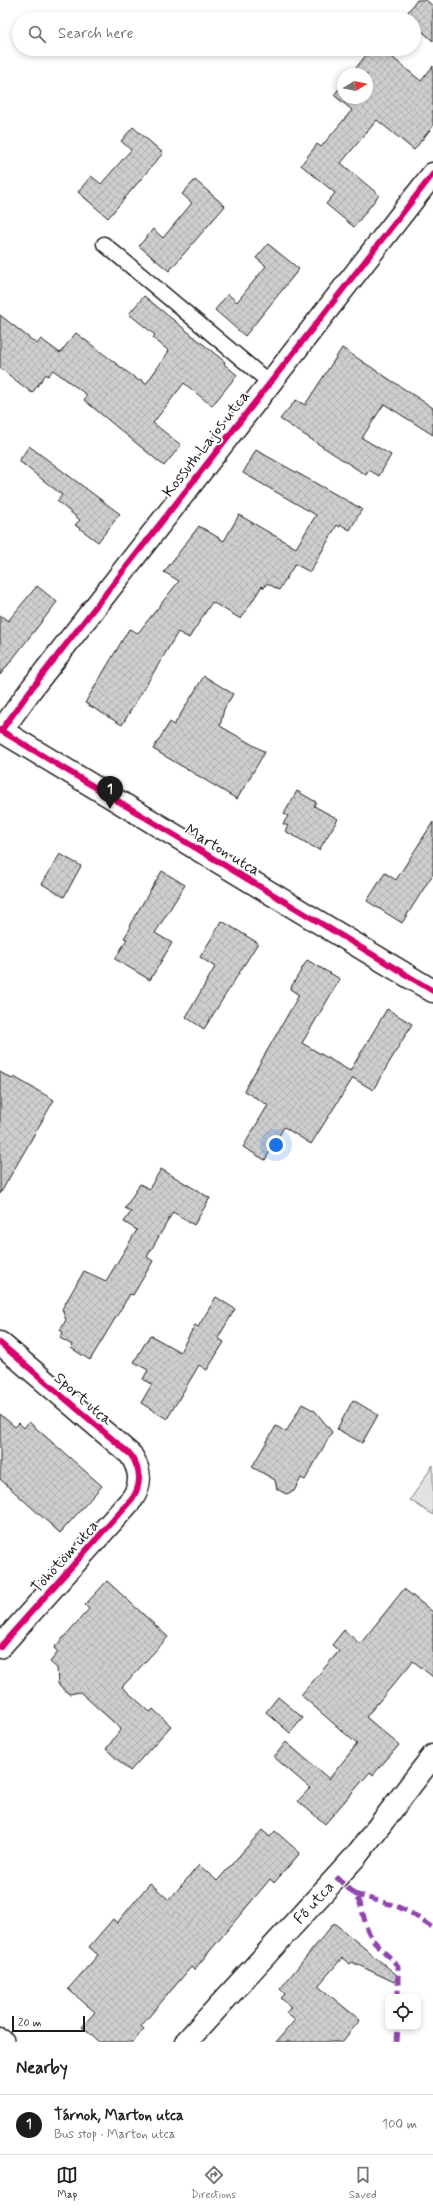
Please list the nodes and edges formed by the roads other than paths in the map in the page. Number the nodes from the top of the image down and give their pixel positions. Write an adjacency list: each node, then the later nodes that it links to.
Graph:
1 (433, 174): 3 (street, Kossuth Lajos utca)
2 (104, 244): 3 (lane)
3 (269, 382): 4 (street, Kossuth Lajos utca)
4 (1, 730): 5 (street, Marton utca)
5 (433, 991)
6 (0, 1343): 7 (street, Sport utca)
7 (140, 1479): 8 (street, Töhötöm utca)
8 (0, 1647)
9 (433, 1756): 12 (street, Fő utca)
10 (0, 2040): 11 (street)
11 (3, 2042)
12 (186, 2042)

